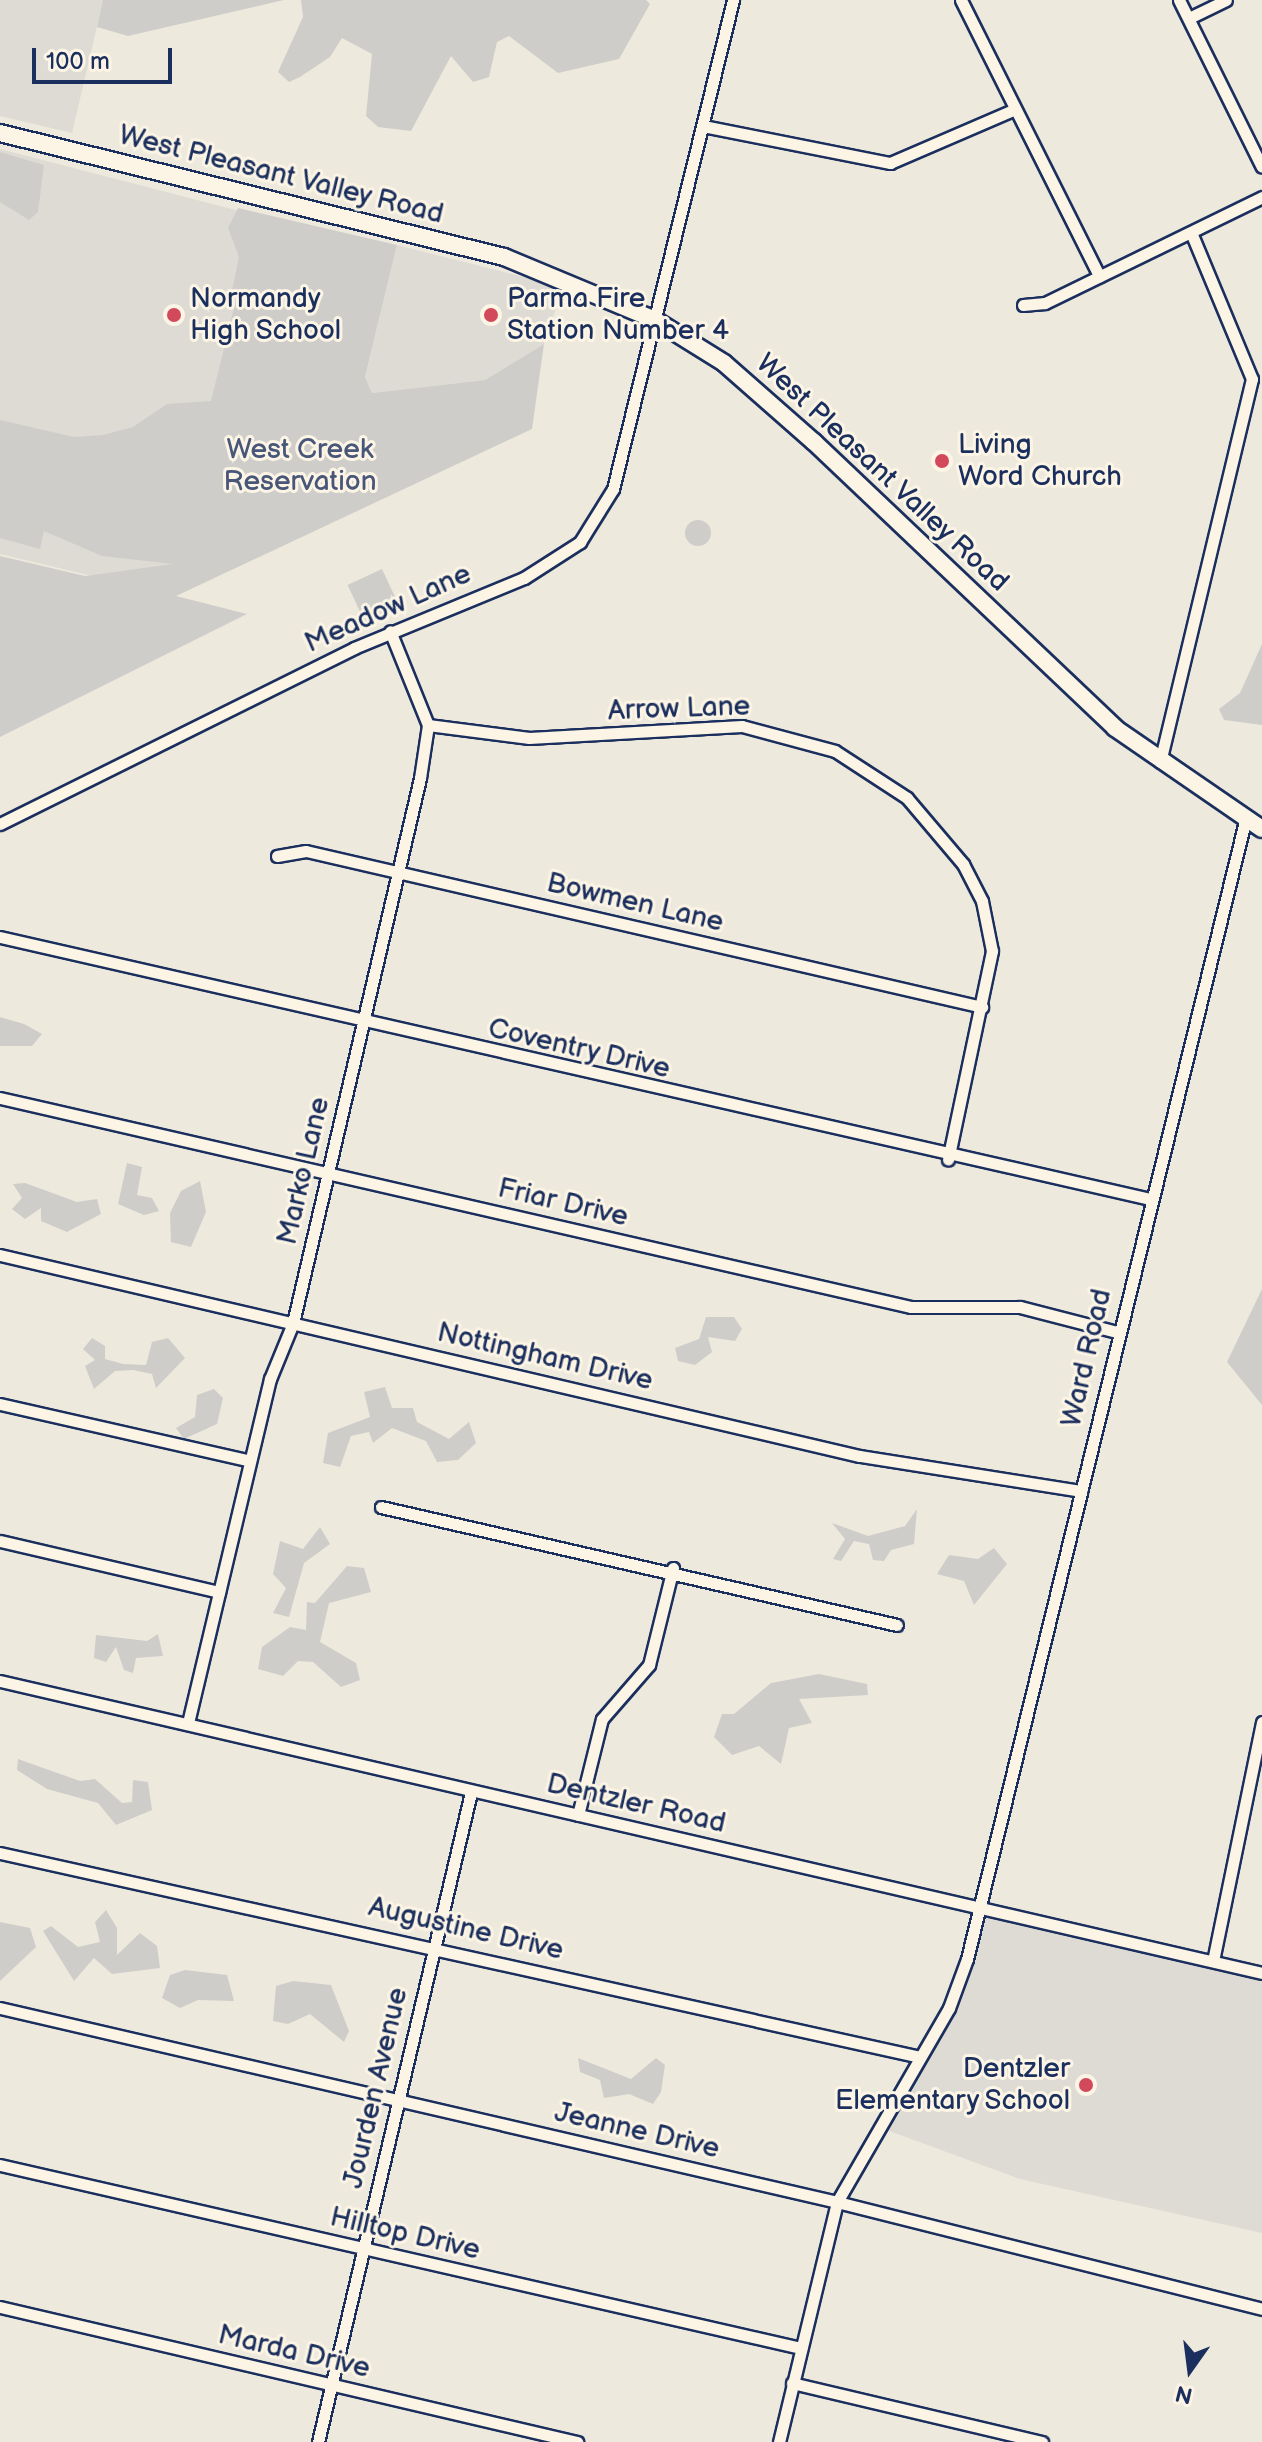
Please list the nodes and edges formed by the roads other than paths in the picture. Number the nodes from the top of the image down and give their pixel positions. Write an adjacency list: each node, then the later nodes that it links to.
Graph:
1 (733, 0): 7 (street, Meadow Lane)
2 (961, 0): 6 (street)
3 (1179, 0): 5 (street)
4 (1226, 0): 5 (street)
5 (1189, 18): 9 (street)
6 (1013, 110): 7 (street); 12 (street)
7 (703, 126): 14 (street, Meadow Lane)
8 (0, 133): 14 (main road, West Pleasant Valley Road)
9 (1262, 167)
10 (1262, 197): 11 (street)
11 (1192, 235): 12 (street); 17 (street)
12 (1099, 276): 13 (street)
13 (1023, 305)
14 (655, 320): 15 (street, Meadow Lane); 17 (main road, West Pleasant Valley Road)
15 (390, 631): 16 (street); 19 (street, Meadow Lane)
16 (428, 725): 22 (street, Marko Lane); 24 (street, Arrow Lane)
17 (1159, 763): 18 (main road, West Pleasant Valley Road)
18 (1245, 821): 20 (main road, West Pleasant Valley Road); 29 (street, Ward Road)
19 (0, 824)
20 (1262, 829)
21 (277, 856): 22 (street, Bowmen Lane)
22 (398, 874): 24 (street, Bowmen Lane); 25 (street, Marko Lane)
23 (0, 937): 25 (street, Coventry Drive)
24 (982, 1007): 27 (street, Arrow Lane)
25 (362, 1024): 27 (street, Coventry Drive); 28 (street, Marko Lane)
26 (0, 1098): 28 (street, Friar Drive)
27 (948, 1159): 29 (street, Coventry Drive)
28 (328, 1174): 31 (street, Marko Lane); 32 (street, Friar Drive)
29 (1150, 1199): 32 (street, Ward Road)
30 (0, 1255): 31 (street, Nottingham Drive)
31 (293, 1323): 34 (street, Marko Lane); 35 (street, Nottingham Drive)
32 (1117, 1332): 35 (street, Ward Road)
33 (0, 1404): 34 (street)
34 (250, 1461): 39 (street, Marko Lane)
35 (1081, 1491): 47 (street, Ward Road)
36 (381, 1507): 38 (street)
37 (0, 1541): 39 (street)
38 (673, 1568): 40 (street); 45 (street)
39 (219, 1592): 43 (street, Marko Lane)
40 (897, 1625)
41 (0, 1681): 43 (street, Dentzler Road)
42 (1262, 1722): 49 (street)
43 (188, 1723): 44 (street, Dentzler Road)
44 (471, 1792): 45 (street, Dentzler Road); 48 (street, Jourden Avenue)
45 (578, 1815): 47 (street, Dentzler Road)
46 (0, 1853): 48 (street, Augustine Drive)
47 (981, 1907): 49 (street, Dentzler Road); 52 (street, Ward Road)
48 (434, 1946): 52 (street, Augustine Drive); 53 (street, Jourden Avenue)
49 (1213, 1961): 50 (street, Dentzler Road)
50 (1262, 1973)
51 (0, 2008): 53 (street, Jeanne Drive)
52 (920, 2057): 55 (street, Ward Road)
53 (398, 2101): 55 (street, Jeanne Drive); 56 (street, Jourden Avenue)
54 (0, 2165): 56 (street, Hilltop Drive)
55 (837, 2202): 58 (street, Jeanne Drive); 59 (street, Ward Road)
56 (362, 2249): 59 (street, Hilltop Drive); 61 (street, Jourden Avenue)
57 (0, 2307): 61 (street, Marda Drive)
58 (1262, 2309)
59 (801, 2348): 60 (street, Ward Road)
60 (792, 2383): 64 (street, Ward Road); 65 (street)
61 (332, 2386): 62 (street, Jourden Avenue); 63 (street, Marda Drive)
62 (318, 2442)
63 (577, 2442)
64 (779, 2442)
65 (1042, 2442)

